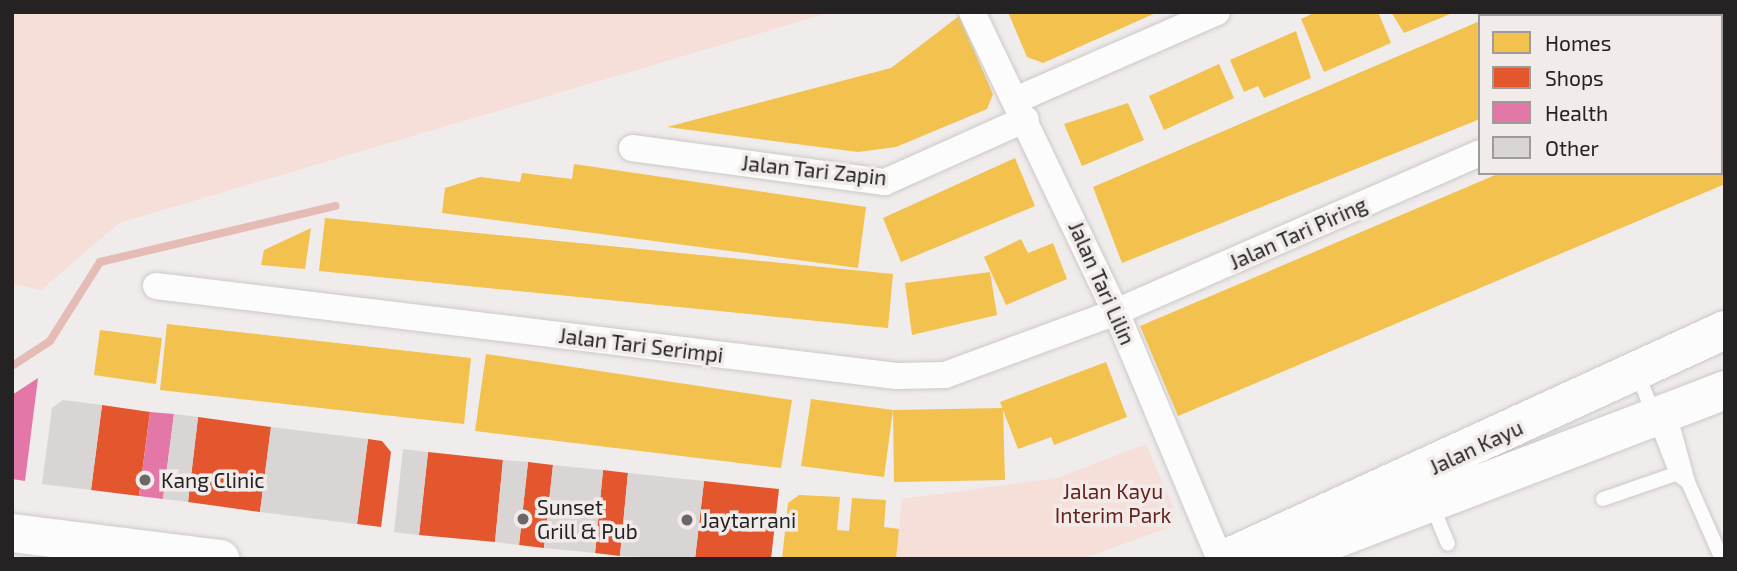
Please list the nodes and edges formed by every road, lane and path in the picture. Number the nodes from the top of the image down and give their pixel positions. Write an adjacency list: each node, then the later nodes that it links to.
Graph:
1 (972, 12): 3 (street, Jalan Tari Lilin)
2 (1217, 12): 3 (street, Jalan Tari Zapin)
3 (1022, 109): 4 (street, Jalan Tari Zapin); 7 (street, Jalan Tari Lilin)
4 (632, 148)
5 (1478, 154): 7 (street, Jalan Tari Piring)
6 (156, 286): 7 (street, Jalan Tari Serimpi)
7 (1116, 312): 20 (street, Jalan Tari Lilin)
8 (1725, 330): 9 (main road, Jalan Kayu)
9 (1637, 372): 11 (lane); 13 (main road, Jalan Kayu)
10 (1725, 390): 11 (main road, Jalan Kayu)
11 (1662, 413): 12 (lane); 13 (main road, Jalan Kayu)
12 (1684, 475): 14 (lane); 22 (lane)
13 (1425, 489): 16 (lane); 20 (main road, Jalan Kayu); 21 (main road, Jalan Kayu)
14 (1603, 499)
15 (12, 533): 19 (main road)
16 (1448, 544)
17 (12, 552): 18 (main road)
18 (58, 559)
19 (220, 559)
20 (1222, 559)
21 (1282, 559)
22 (1721, 559)

